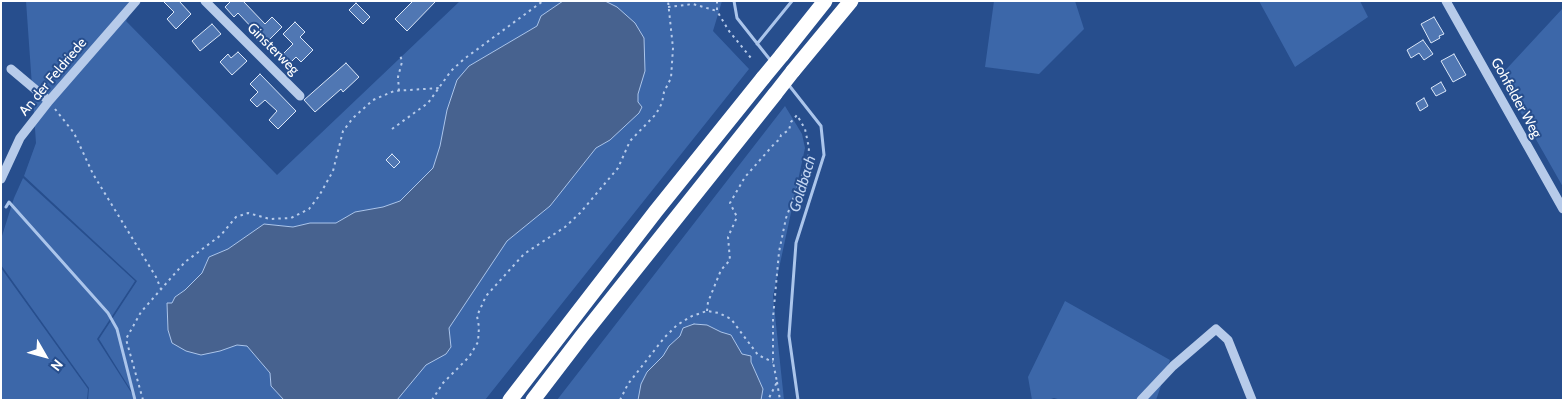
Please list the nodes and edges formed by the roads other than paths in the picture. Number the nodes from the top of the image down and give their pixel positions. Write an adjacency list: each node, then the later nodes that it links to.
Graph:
1 (136, 1): 8 (street, An der Feldriede)
2 (205, 1): 7 (street, Ginsterweg)
3 (825, 1): 11 (highway, bridge)
4 (851, 1): 12 (highway, bridge)
5 (1446, 1): 10 (street, Gohfelder Weg)
6 (11, 69): 8 (street)
7 (300, 96)
8 (49, 101): 9 (street, An der Feldriede)
9 (1, 179)
10 (1563, 209)
11 (510, 400)
12 (533, 400)
13 (1141, 400): 14 (street)
14 (1252, 400)

